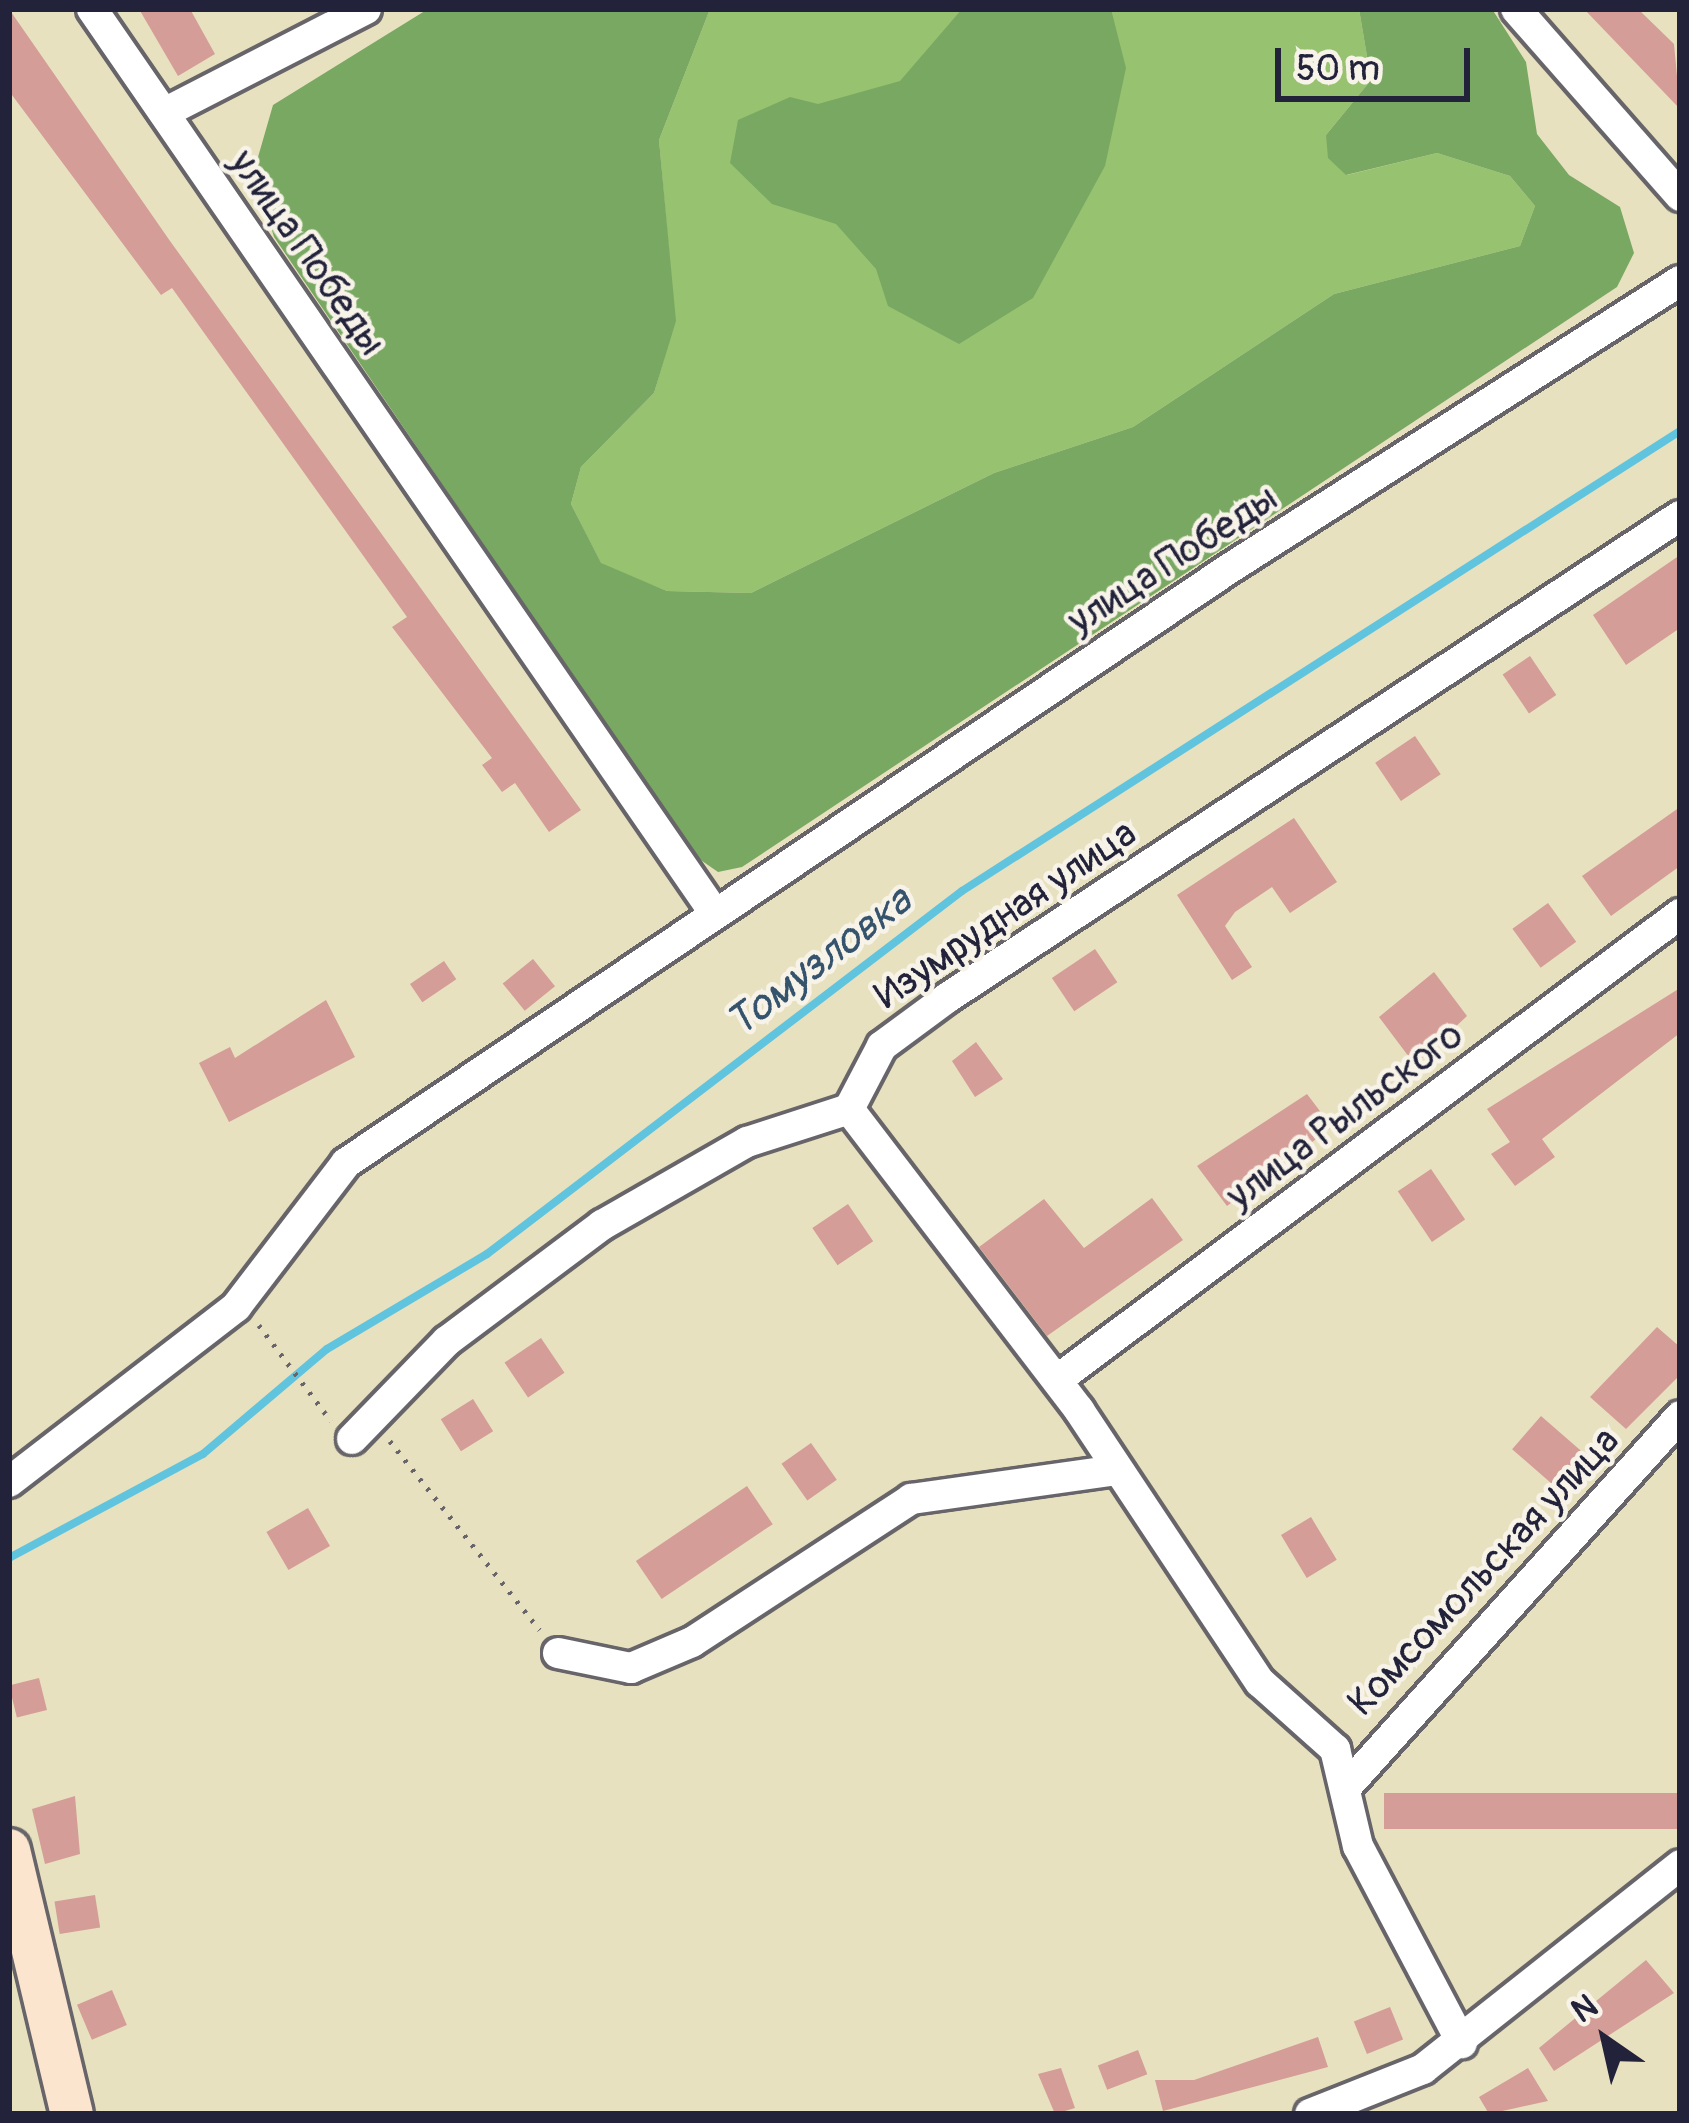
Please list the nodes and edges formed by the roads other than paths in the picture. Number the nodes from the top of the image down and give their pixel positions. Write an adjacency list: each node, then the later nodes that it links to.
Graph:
1 (92, 9): 4 (street, улица Победы)
2 (366, 9): 4 (street)
3 (1516, 9): 5 (street)
4 (164, 113): 8 (street, улица Победы)
5 (1680, 196)
6 (1680, 281): 8 (street, улица Победы)
7 (1680, 516): 10 (street, Изумрудная улица)
8 (712, 911): 15 (street, улица Победы)
9 (1680, 914): 11 (street, улица Рыльского)
10 (849, 1109): 11 (street); 13 (street)
11 (1057, 1380): 14 (street)
12 (1680, 1416): 17 (street, Комсомольская улица)
13 (362, 1429)
14 (1117, 1469): 16 (street); 17 (street)
15 (9, 1482)
16 (558, 1653)
17 (1349, 1784): 20 (street)
18 (9, 1850): 21 (main road)
19 (1680, 1865): 20 (street)
20 (1462, 2043): 22 (street)
21 (72, 2114)
22 (1310, 2114)

